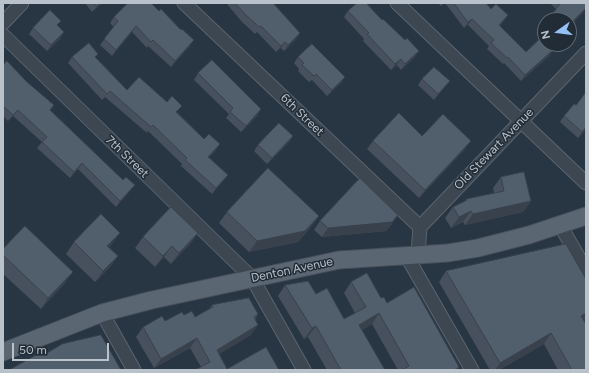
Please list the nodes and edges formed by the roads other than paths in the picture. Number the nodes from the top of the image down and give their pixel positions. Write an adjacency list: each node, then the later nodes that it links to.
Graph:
1 (22, 3): 4 (street)
2 (184, 3): 11 (street, 6th Street)
3 (397, 3): 7 (street)
4 (3, 24)
5 (3, 35): 14 (street, 7th Street)
6 (586, 53): 7 (street, Old Stewart Avenue)
7 (521, 121): 8 (street); 11 (street, Old Stewart Avenue)
8 (586, 183)
9 (586, 216): 10 (main road, Denton Avenue)
10 (560, 225): 12 (main road, Denton Avenue); 13 (street)
11 (420, 227): 12 (street)
12 (412, 254): 14 (main road, Denton Avenue); 19 (street)
13 (586, 270)
14 (252, 278): 15 (main road, Denton Avenue); 18 (street, 7th Street)
15 (102, 313): 16 (main road, Denton Avenue); 17 (street)
16 (3, 352)
17 (134, 370)
18 (304, 370)
19 (472, 370)

